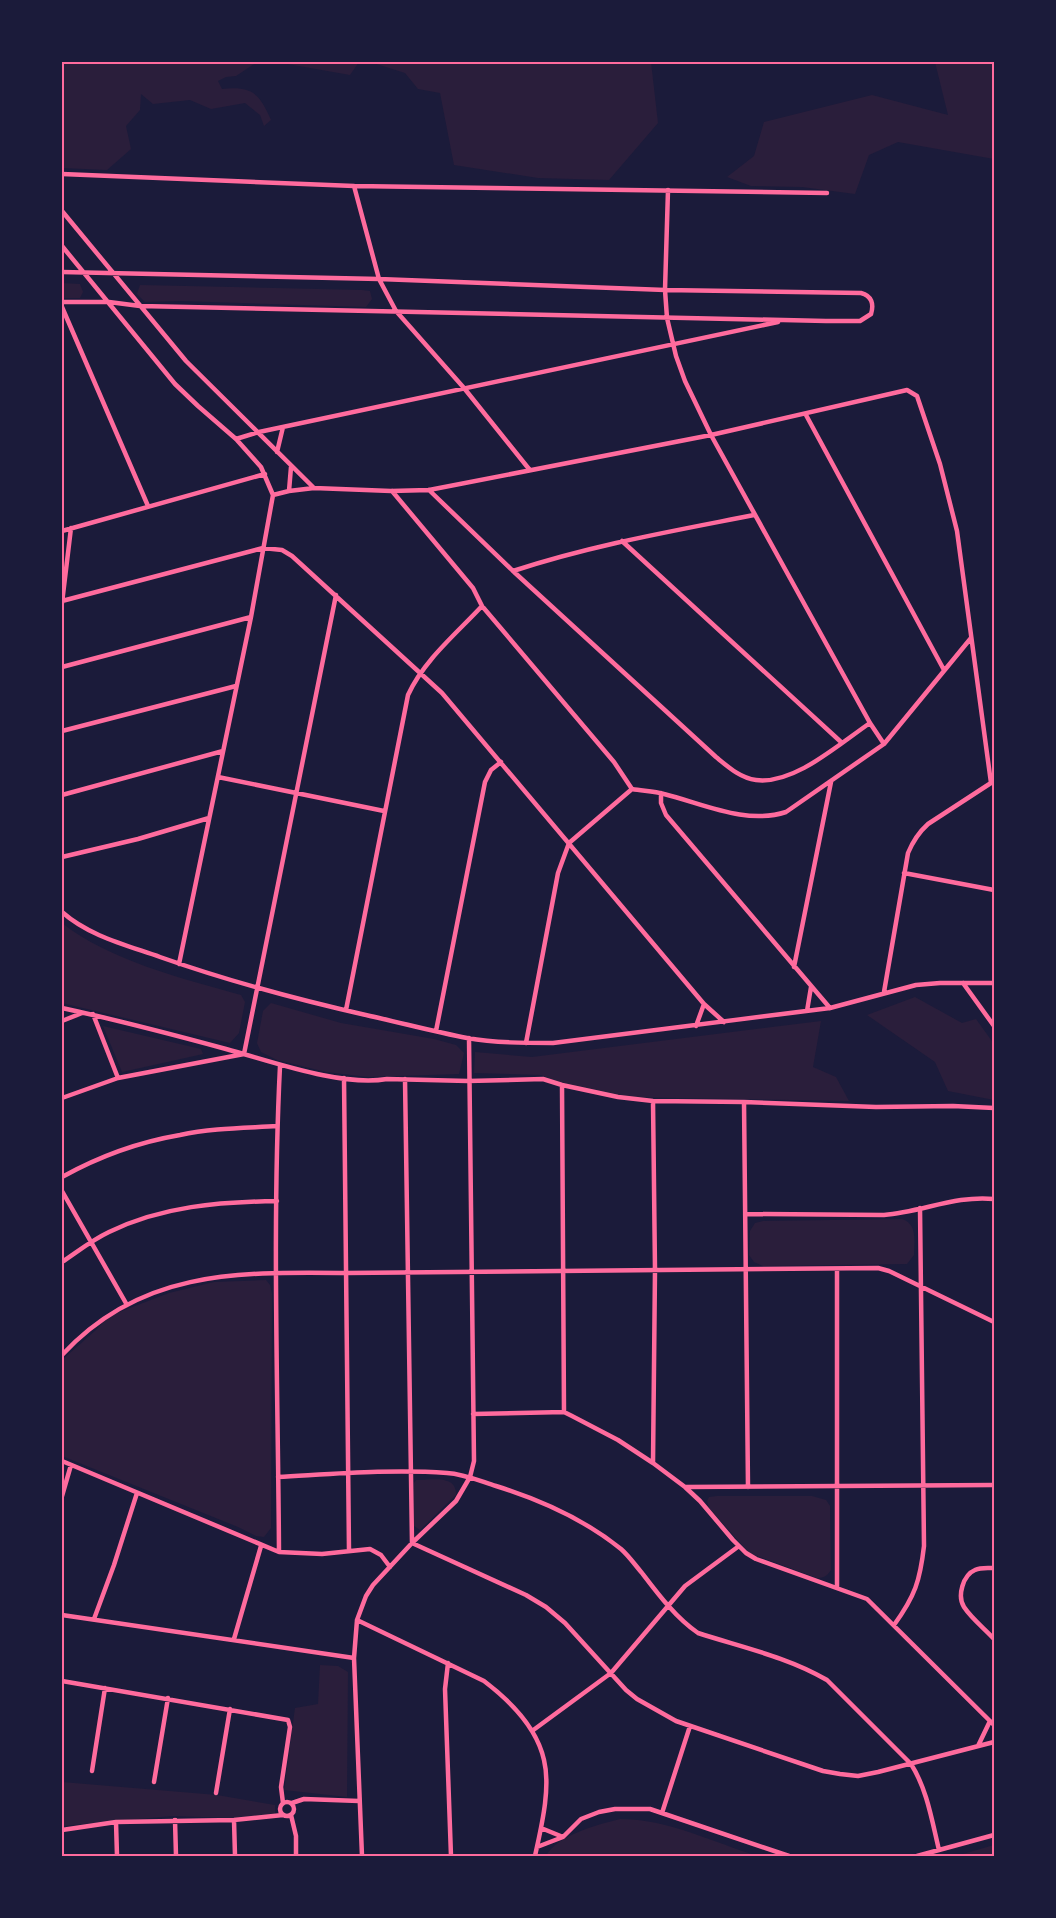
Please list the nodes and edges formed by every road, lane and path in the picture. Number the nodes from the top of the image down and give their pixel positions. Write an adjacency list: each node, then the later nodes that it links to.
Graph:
1 (62, 174): 2 (street)
2 (354, 186): 3 (street); 10 (street)
3 (668, 190): 4 (street); 11 (street)
4 (827, 193)
5 (62, 211): 9 (street)
6 (62, 246): 8 (street)
7 (62, 272): 8 (street)
8 (83, 272): 9 (street); 12 (street)
9 (114, 273): 10 (street); 14 (street)
10 (379, 279): 11 (street); 15 (street)
11 (665, 290): 16 (street); 17 (street)
12 (109, 302): 13 (street); 14 (street); 24 (street)
13 (62, 304): 34 (street)
14 (140, 306): 15 (street); 22 (street)
15 (396, 311): 16 (street); 19 (street)
16 (667, 318): 17 (street); 18 (street)
17 (786, 320): 18 (street)
18 (673, 344): 19 (street); 23 (street)
19 (464, 388): 21 (street); 27 (street)
20 (806, 415): 23 (street); 45 (street); 47 (street)
21 (283, 427): 22 (street); 25 (street)
22 (259, 432): 24 (street); 25 (street)
23 (711, 435): 27 (street); 35 (street)
24 (236, 439): 28 (street)
25 (277, 452): 26 (street)
26 (291, 467): 29 (street); 31 (street)
27 (529, 469): 30 (street)
28 (265, 474): 33 (street); 34 (street)
29 (314, 488): 31 (street); 32 (street)
30 (429, 490): 32 (street); 40 (street)
31 (289, 491): 33 (street)
32 (391, 491): 43 (street)
33 (273, 495): 39 (street)
34 (148, 506): 36 (street)
35 (754, 515): 38 (street); 50 (street)
36 (71, 528): 37 (street); 42 (street)
37 (62, 531)
38 (622, 541): 40 (street); 52 (street)
39 (263, 548): 41 (street); 42 (street); 44 (street)
40 (513, 571): 52 (street)
41 (336, 595): 48 (street); 60 (street)
42 (62, 603)
43 (482, 606): 48 (street); 59 (street)
44 (251, 616): 46 (street); 49 (street)
45 (971, 638): 47 (street); 58 (street)
46 (62, 667)
47 (944, 670): 53 (street)
48 (421, 673): 55 (street); 63 (street)
49 (236, 686): 51 (street); 54 (street)
50 (870, 723): 52 (street); 53 (street)
51 (62, 731)
52 (841, 742)
53 (884, 744): 57 (street)
54 (223, 751): 56 (street); 62 (street)
55 (501, 762): 65 (street); 88 (street)
56 (218, 777): 60 (street); 64 (street)
57 (831, 782): 61 (street); 71 (street)
58 (993, 783): 67 (street)
59 (632, 789): 61 (street); 65 (street)
60 (297, 793): 63 (street); 75 (street)
61 (661, 793): 71 (street)
62 (62, 795)
63 (384, 811): 80 (street)
64 (209, 818): 66 (street); 70 (street)
65 (569, 843): 77 (street); 90 (street)
66 (62, 857)
67 (904, 873): 68 (street); 76 (street)
68 (994, 890)
69 (62, 912): 70 (street)
70 (178, 964): 75 (street)
71 (794, 967): 74 (street)
72 (994, 982): 73 (street)
73 (963, 983): 76 (street); 87 (street)
74 (811, 987): 79 (street); 81 (street)
75 (256, 988): 80 (street); 91 (street)
76 (884, 992): 79 (street)
77 (704, 1004): 85 (street); 86 (street)
78 (62, 1008): 82 (street)
79 (830, 1008): 81 (street)
80 (346, 1011): 88 (street)
81 (807, 1011): 85 (street)
82 (82, 1013): 83 (street); 84 (street)
83 (93, 1014): 91 (street); 93 (street)
84 (62, 1021)
85 (724, 1022): 86 (street)
86 (696, 1026): 90 (street)
87 (994, 1026)
88 (436, 1031): 89 (street)
89 (469, 1038): 90 (street); 96 (street)
90 (526, 1043)
91 (244, 1054): 92 (street); 93 (street)
92 (280, 1066): 94 (street); 102 (street)
93 (118, 1078): 98 (street)
94 (344, 1078): 95 (street); 118 (street)
95 (405, 1079): 96 (street); 116 (street)
96 (468, 1081): 97 (street); 117 (street)
97 (562, 1085): 99 (street); 113 (street)
98 (62, 1098)
99 (653, 1101): 100 (street); 114 (street)
100 (744, 1102): 101 (street); 108 (street)
101 (994, 1108)
102 (277, 1126): 103 (street); 106 (street)
103 (62, 1177)
104 (62, 1191): 109 (street)
105 (994, 1199): 107 (street)
106 (277, 1202): 109 (street); 115 (street)
107 (920, 1208): 108 (street); 119 (street)
108 (745, 1214): 111 (street)
109 (90, 1243): 110 (street); 120 (street)
110 (62, 1262)
111 (745, 1269): 112 (street); 114 (street); 136 (street)
112 (837, 1269): 119 (street); 133 (street)
113 (564, 1270): 114 (street); 117 (street); 123 (street)
114 (655, 1270): 126 (street)
115 (276, 1272): 118 (street); 120 (street); 130 (street)
116 (407, 1272): 117 (street); 118 (street); 129 (street)
117 (470, 1272): 124 (street)
118 (347, 1274): 128 (street)
119 (922, 1286): 121 (street); 134 (street)
120 (127, 1305): 122 (street)
121 (994, 1322)
122 (62, 1355)
123 (564, 1412): 124 (street); 126 (street)
124 (473, 1414): 131 (street)
125 (62, 1461): 127 (street)
126 (653, 1463): 135 (street)
127 (71, 1465): 137 (street); 138 (street)
128 (348, 1473): 129 (street); 130 (street); 142 (street)
129 (410, 1473): 131 (street); 139 (street)
130 (278, 1477): 143 (street)
131 (470, 1477): 139 (street); 147 (street)
132 (994, 1485): 134 (street)
133 (837, 1486): 134 (street); 136 (street); 146 (street)
134 (924, 1486): 151 (street)
135 (685, 1487): 136 (street); 141 (street)
136 (748, 1487)
137 (137, 1493): 140 (street); 149 (street)
138 (62, 1496)
139 (412, 1543): 144 (street); 156 (street)
140 (261, 1546): 143 (street); 152 (street)
141 (739, 1546): 146 (street); 147 (street)
142 (349, 1551): 143 (street); 144 (street)
143 (279, 1552)
144 (390, 1568): 150 (street)
145 (994, 1568): 153 (street)
146 (837, 1587): 151 (street)
147 (669, 1605): 156 (street); 167 (street)
148 (62, 1615): 149 (street)
149 (94, 1619): 152 (street)
150 (357, 1620): 154 (street); 155 (street)
151 (894, 1625): 161 (street)
152 (234, 1639): 154 (street)
153 (994, 1639)
154 (354, 1658): 171 (street)
155 (448, 1663): 164 (street); 191 (street)
156 (611, 1673): 163 (street); 164 (street)
157 (62, 1681): 158 (street)
158 (105, 1688): 159 (street); 168 (street)
159 (168, 1698): 160 (street); 169 (street)
160 (230, 1709): 170 (street); 172 (street)
161 (990, 1721): 162 (street); 166 (street)
162 (994, 1725)
163 (690, 1726): 167 (street); 174 (street)
164 (531, 1731): 180 (street)
165 (994, 1742): 166 (street)
166 (978, 1746): 167 (street)
167 (911, 1764): 185 (street)
168 (92, 1771)
169 (154, 1782)
170 (216, 1793)
171 (359, 1801): 173 (street); 190 (street)
172 (283, 1803): 173 (street); 175 (street)
173 (292, 1803): 176 (street)
174 (662, 1813): 183 (street); 193 (street)
175 (283, 1815): 176 (street); 178 (street)
176 (291, 1815): 189 (street)
177 (175, 1820): 178 (street); 179 (street); 187 (street)
178 (234, 1820): 188 (street)
179 (116, 1822): 181 (street); 186 (street)
180 (541, 1828): 183 (street); 184 (street)
181 (62, 1830)
182 (994, 1835): 185 (street)
183 (563, 1837): 184 (street)
184 (537, 1847): 192 (street)
185 (939, 1850): 194 (street)
186 (117, 1857)
187 (176, 1857)
188 (235, 1857)
189 (296, 1857)
190 (362, 1857)
191 (451, 1857)
192 (535, 1857)
193 (789, 1857)
194 (917, 1857)

